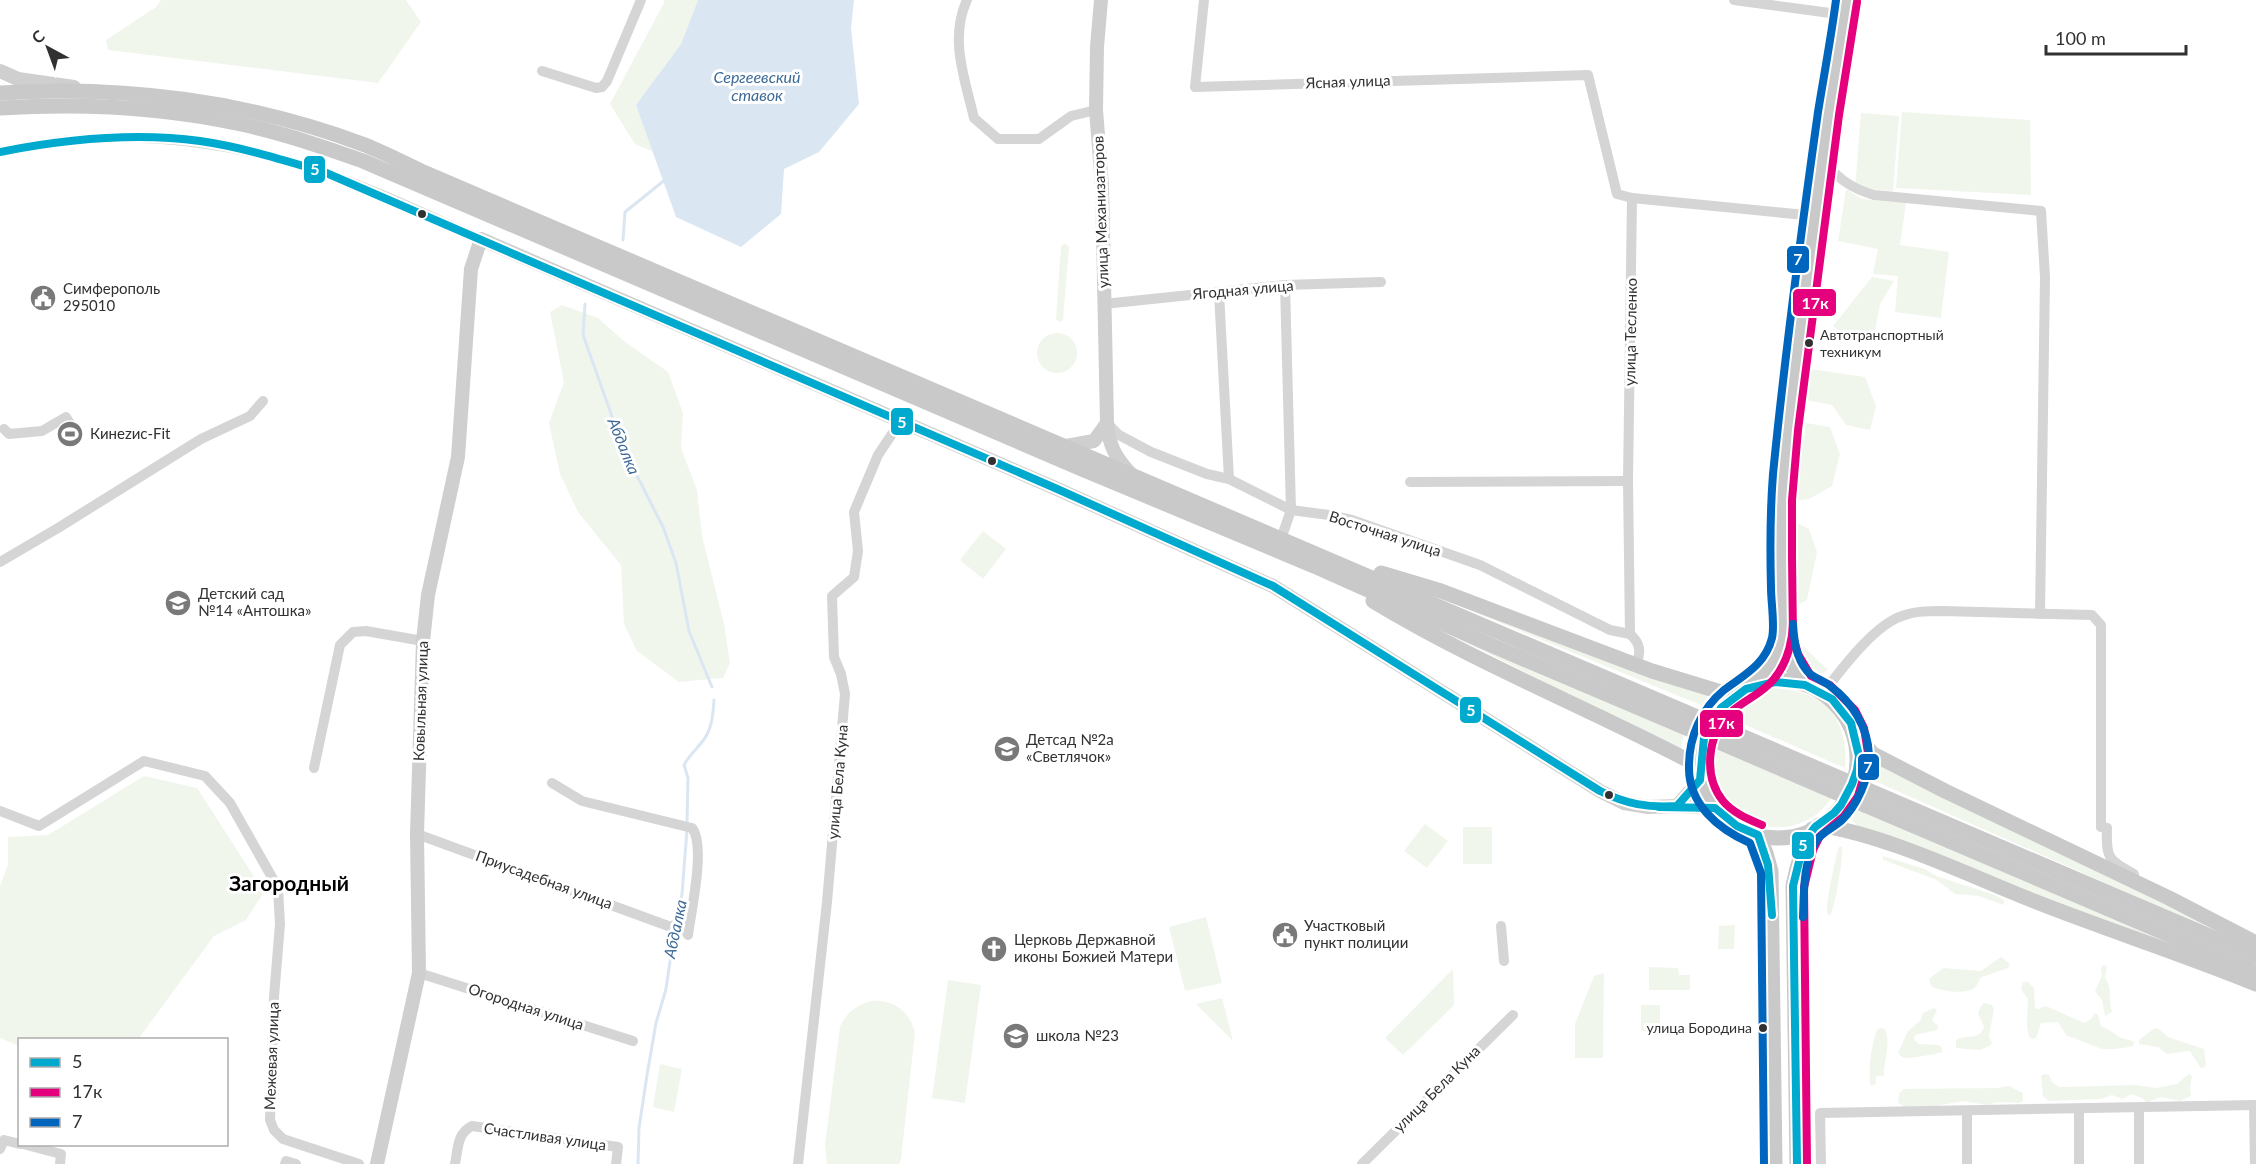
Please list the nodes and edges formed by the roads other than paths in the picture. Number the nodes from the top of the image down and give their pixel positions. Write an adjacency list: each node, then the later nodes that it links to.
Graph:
1 (641, 0): 8 (street)
2 (967, 0): 12 (street)
3 (1101, 0): 12 (street, улица Механизаторов)
4 (1204, 0): 15 (street, Ясная улица)
5 (1734, 0): 6 (street)
6 (1846, 7): 14 (main road)
7 (0, 71): 9 (street)
8 (542, 71)
9 (102, 92): 10 (main road); 27 (main road)
10 (0, 93)
11 (0, 108): 36 (main road)
12 (1096, 110): 21 (street, улица Механизаторов)
13 (0, 152): 17 (street)
14 (1823, 162): 16 (main road); 37 (street)
15 (1632, 198): 16 (street); 30 (street, улица Тесленко)
16 (1815, 216): 39 (main road)
17 (482, 239): 23 (street); 40 (street, Ковыльная улица)
18 (1381, 282): 19 (street, Ягодная улица)
19 (1285, 285): 20 (street, Ягодная улица); 32 (street)
20 (1220, 292): 21 (street, Ягодная улица); 29 (street)
21 (1104, 304): 24 (street, улица Механизаторов)
22 (263, 401): 35 (street)
23 (900, 422): 52 (street); 82 (street, улица Бела Куна)
24 (1107, 423): 27 (street); 28 (street, улица Механизаторов); 29 (street, Восточная улица)
25 (4, 429): 26 (street)
26 (78, 437)
27 (1066, 447): 28 (main road)
28 (1133, 476): 33 (main road)
29 (1229, 479): 32 (street, Восточная улица)
30 (1628, 481): 31 (street); 38 (street, улица Тесленко)
31 (1410, 482)
32 (1292, 510): 33 (street); 38 (street, Восточная улица)
33 (1281, 539): 34 (main road)
34 (1336, 561): 41 (main road); 46 (main road)
35 (0, 562)
36 (1314, 566): 46 (main road); 49 (main road)
37 (2040, 614): 44 (street); 58 (street)
38 (1630, 634): 41 (street, улица Тесленко)
39 (1783, 638): 42 (main road); 43 (main road)
40 (423, 641): 48 (street); 56 (street, Ковыльная улица)
41 (1636, 665): 45 (main road)
42 (1804, 684): 43 (main road); 44 (main road)
43 (1753, 685): 45 (main road)
44 (1823, 693): 47 (main road)
45 (1734, 696): 49 (main road)
46 (1680, 717): 51 (main road, bridge)
47 (1854, 732): 55 (main road); 58 (main road)
48 (314, 768)
49 (1700, 773): 52 (street); 53 (main road)
50 (552, 783): 56 (street, Приусадебная улица)
51 (1867, 798): 61 (main road); 63 (main road)
52 (1677, 806): 53 (street)
53 (1715, 808): 57 (main road)
54 (0, 811): 78 (street, Межевая улица)
55 (1816, 827): 57 (main road); 65 (main road); 85 (main road)
56 (417, 834): 64 (street, Ковыльная улица)
57 (1758, 835): 84 (main road)
58 (2169, 898): 60 (main road)
59 (1501, 926): 62 (street)
60 (2256, 943)
61 (2256, 956)
62 (1504, 961)
63 (2256, 972)
64 (418, 973): 67 (street, Огородная улица); 79 (street, Ковыльная улица)
65 (2256, 984)
66 (1513, 1015): 83 (street, улица Бела Куна)
67 (633, 1041)
68 (2255, 1105): 69 (street); 90 (street)
69 (2139, 1108): 70 (street); 89 (street)
70 (2079, 1110): 71 (street); 88 (street)
71 (1967, 1111): 86 (street); 87 (street)
72 (18, 1143): 74 (street)
73 (29, 1146): 75 (street)
74 (0, 1149)
75 (60, 1164)
76 (285, 1164): 77 (street)
77 (296, 1164)
78 (359, 1164)
79 (377, 1164)
80 (455, 1164): 81 (street, Счастливая улица)
81 (616, 1164)
82 (798, 1164)
83 (1362, 1164)
84 (1775, 1164)
85 (1797, 1164)
86 (1821, 1164)
87 (1966, 1164)
88 (2079, 1164)
89 (2139, 1164)
90 (2255, 1164)

